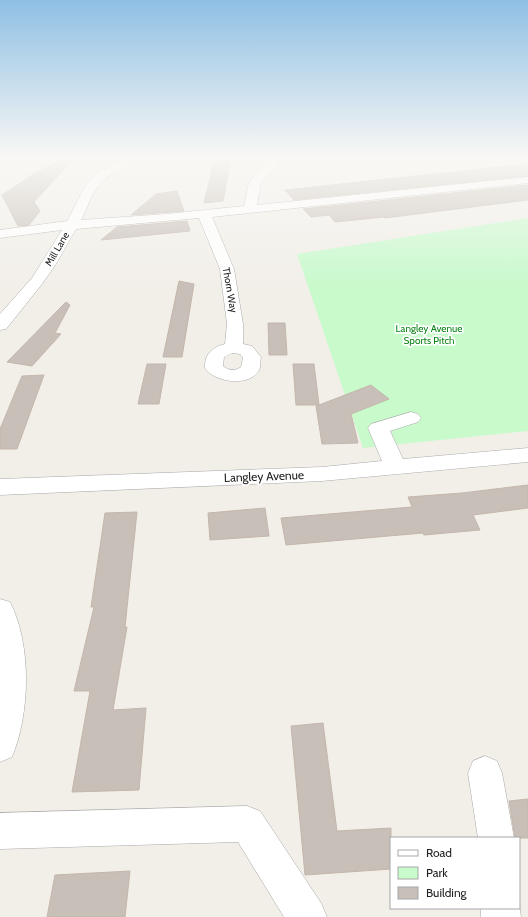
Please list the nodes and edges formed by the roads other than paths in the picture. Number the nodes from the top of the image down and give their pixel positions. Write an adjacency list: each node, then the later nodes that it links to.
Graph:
1 (84, 201): 8 (street, Mill Lane)
2 (251, 201): 6 (street)
3 (276, 201): 5 (street)
4 (336, 201): 5 (street)
5 (283, 206): 6 (street)
6 (250, 209): 7 (street)
7 (204, 214): 8 (street); 11 (street, Thorn Way)
8 (70, 226): 9 (street); 10 (street, Mill Lane)
9 (0, 234)
10 (0, 325)
11 (234, 347)
12 (411, 418): 14 (street)
13 (528, 455): 14 (street, Langley Avenue)
14 (396, 468): 15 (street, Langley Avenue)
15 (0, 487)
16 (0, 610): 17 (street)
17 (0, 746)
18 (485, 773): 20 (street)
19 (0, 831): 21 (street)
20 (496, 837)
21 (307, 917)

